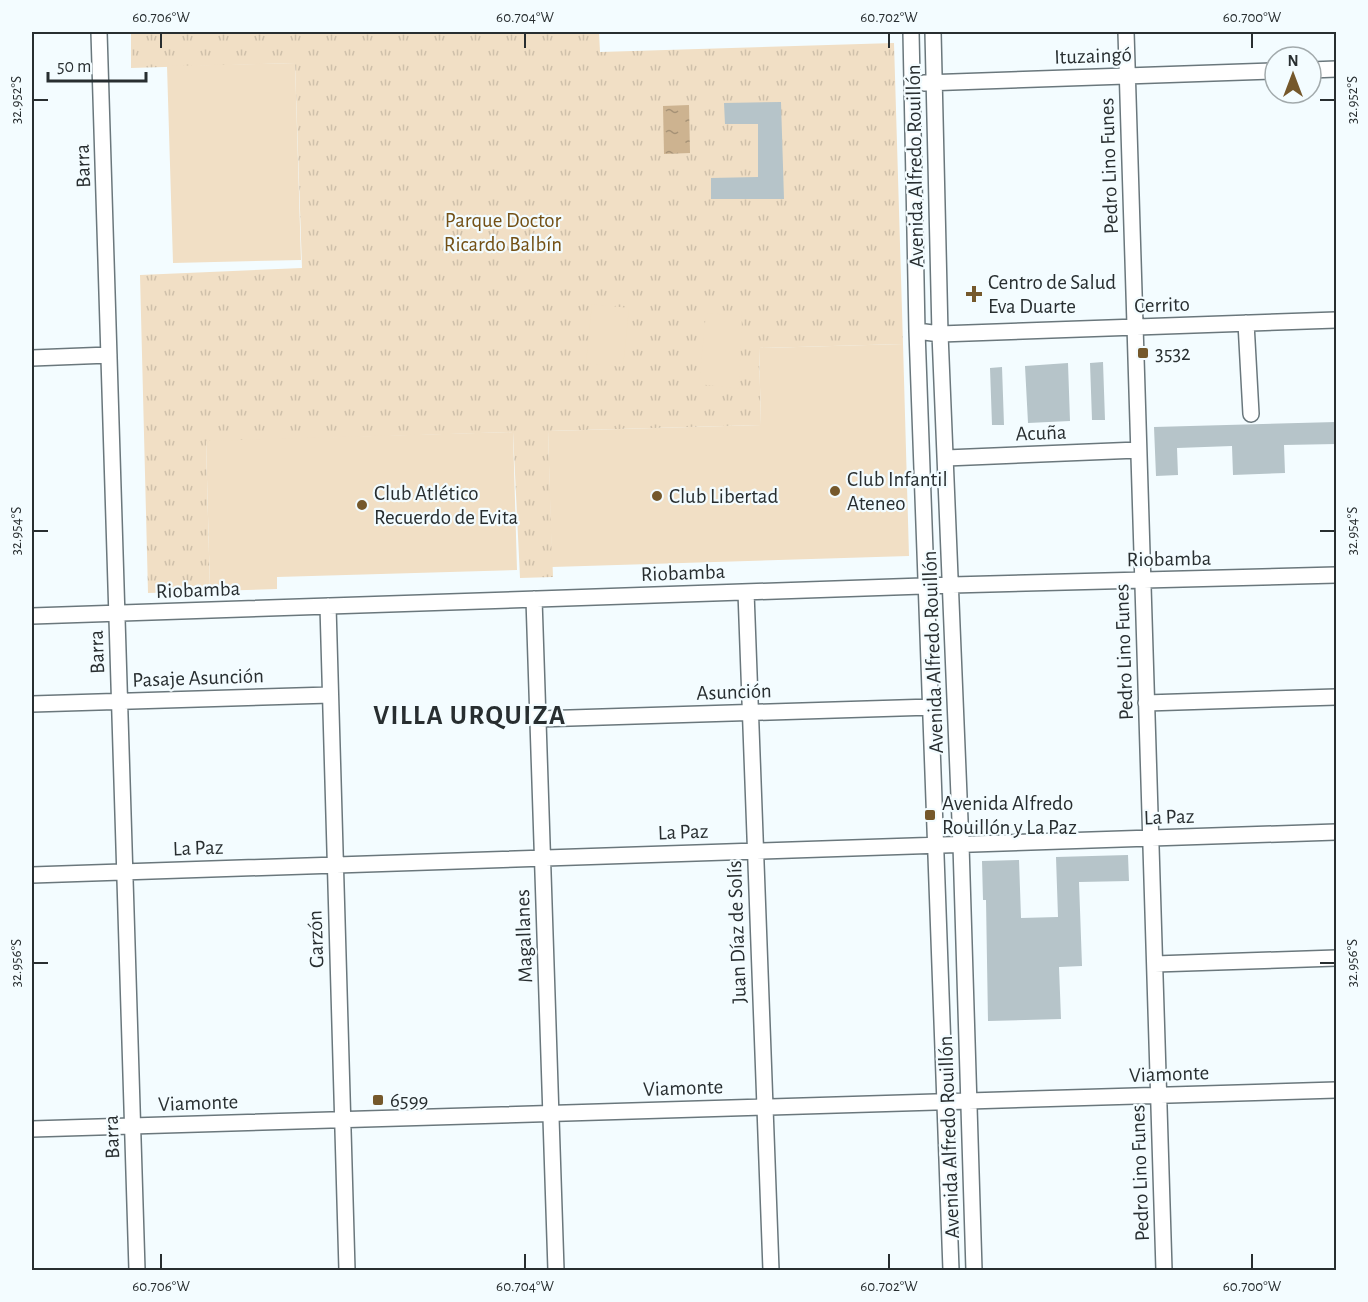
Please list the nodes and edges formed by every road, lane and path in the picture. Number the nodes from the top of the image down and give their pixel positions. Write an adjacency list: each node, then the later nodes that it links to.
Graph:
1 (99, 32): 14 (street, Barra)
2 (911, 32): 8 (street, Avenida Alfredo Rouillón)
3 (933, 32): 7 (street, Avenida Alfredo Rouillón)
4 (1126, 32): 6 (street, Pedro Lino Funes)
5 (1263, 71): 6 (street, Ituzaingó)
6 (1127, 76): 7 (street, Ituzaingó); 11 (street, Pedro Lino Funes)
7 (934, 82): 8 (street, Ituzaingó); 13 (street, Avenida Alfredo Rouillón)
8 (913, 83): 12 (street, Avenida Alfredo Rouillón)
9 (1336, 320): 10 (street, Cerrito)
10 (1246, 323): 11 (street, Cerrito); 16 (street)
11 (1134, 327): 13 (street, Cerrito); 17 (street, Pedro Lino Funes)
12 (917, 331): 13 (street, Cerrito); 21 (street, Avenida Alfredo Rouillón)
13 (940, 334): 18 (street, Avenida Alfredo Rouillón)
14 (109, 355): 15 (street); 25 (street, Barra)
15 (32, 358)
16 (1251, 414)
17 (1138, 450): 18 (street, Acuña); 20 (street, Pedro Lino Funes)
18 (946, 458): 21 (street, Avenida Alfredo Rouillón)
19 (1336, 575): 20 (street, Riobamba)
20 (1142, 580): 21 (street, Riobamba); 30 (street, Pedro Lino Funes)
21 (940, 585): 22 (street, Riobamba); 32 (street, Avenida Alfredo Rouillón); 38 (street, Avenida Alfredo Rouillón)
22 (746, 592): 23 (street, Riobamba); 33 (street, Juan Díaz de Solís)
23 (534, 599): 24 (street, Riobamba); 34 (street, Magallanes)
24 (328, 606): 25 (street, Riobamba); 27 (street, Garzón)
25 (117, 614): 26 (street, Riobamba); 29 (street, Barra)
26 (32, 616)
27 (330, 695): 29 (street, Pasaje Asunción); 41 (street, Garzón)
28 (1336, 697): 30 (street)
29 (120, 701): 31 (street, Pasaje Asunción); 42 (street, Barra)
30 (1146, 703): 36 (street, Pedro Lino Funes)
31 (32, 704)
32 (932, 707): 33 (street, Asunción); 37 (street, Avenida Alfredo Rouillón)
33 (750, 713): 34 (street, Asunción); 39 (street, Juan Díaz de Solís)
34 (538, 719): 40 (street, Magallanes)
35 (1336, 832): 36 (street, La Paz)
36 (1151, 838): 38 (street, La Paz); 45 (street, Pedro Lino Funes)
37 (937, 845): 38 (street, La Paz); 39 (street, La Paz); 49 (street, Avenida Alfredo Rouillón)
38 (961, 845): 48 (street, Avenida Alfredo Rouillón)
39 (755, 851): 40 (street, La Paz); 50 (street, Juan Díaz de Solís)
40 (542, 858): 41 (street, La Paz); 51 (street, Magallanes)
41 (335, 865): 42 (street, La Paz); 52 (street, Garzón)
42 (125, 872): 43 (street, La Paz); 53 (street, Barra)
43 (32, 875)
44 (1336, 958): 45 (street)
45 (1155, 964): 47 (street, Pedro Lino Funes)
46 (1336, 1090): 47 (street, Viamonte)
47 (1159, 1095): 48 (street, Viamonte); 61 (street, Pedro Lino Funes)
48 (969, 1101): 49 (street, Viamonte); 60 (street, Avenida Alfredo Rouillón)
49 (947, 1102): 50 (street, Viamonte); 59 (street, Avenida Alfredo Rouillón)
50 (765, 1107): 51 (street, Viamonte); 58 (street, Juan Díaz de Solís)
51 (551, 1113): 52 (street, Viamonte); 57 (street, Magallanes)
52 (342, 1120): 53 (street, Viamonte); 56 (street, Garzón)
53 (133, 1126): 54 (street, Viamonte); 55 (street, Barra)
54 (32, 1129)
55 (137, 1270)
56 (347, 1270)
57 (556, 1270)
58 (771, 1270)
59 (951, 1270)
60 (974, 1270)
61 (1164, 1270)

